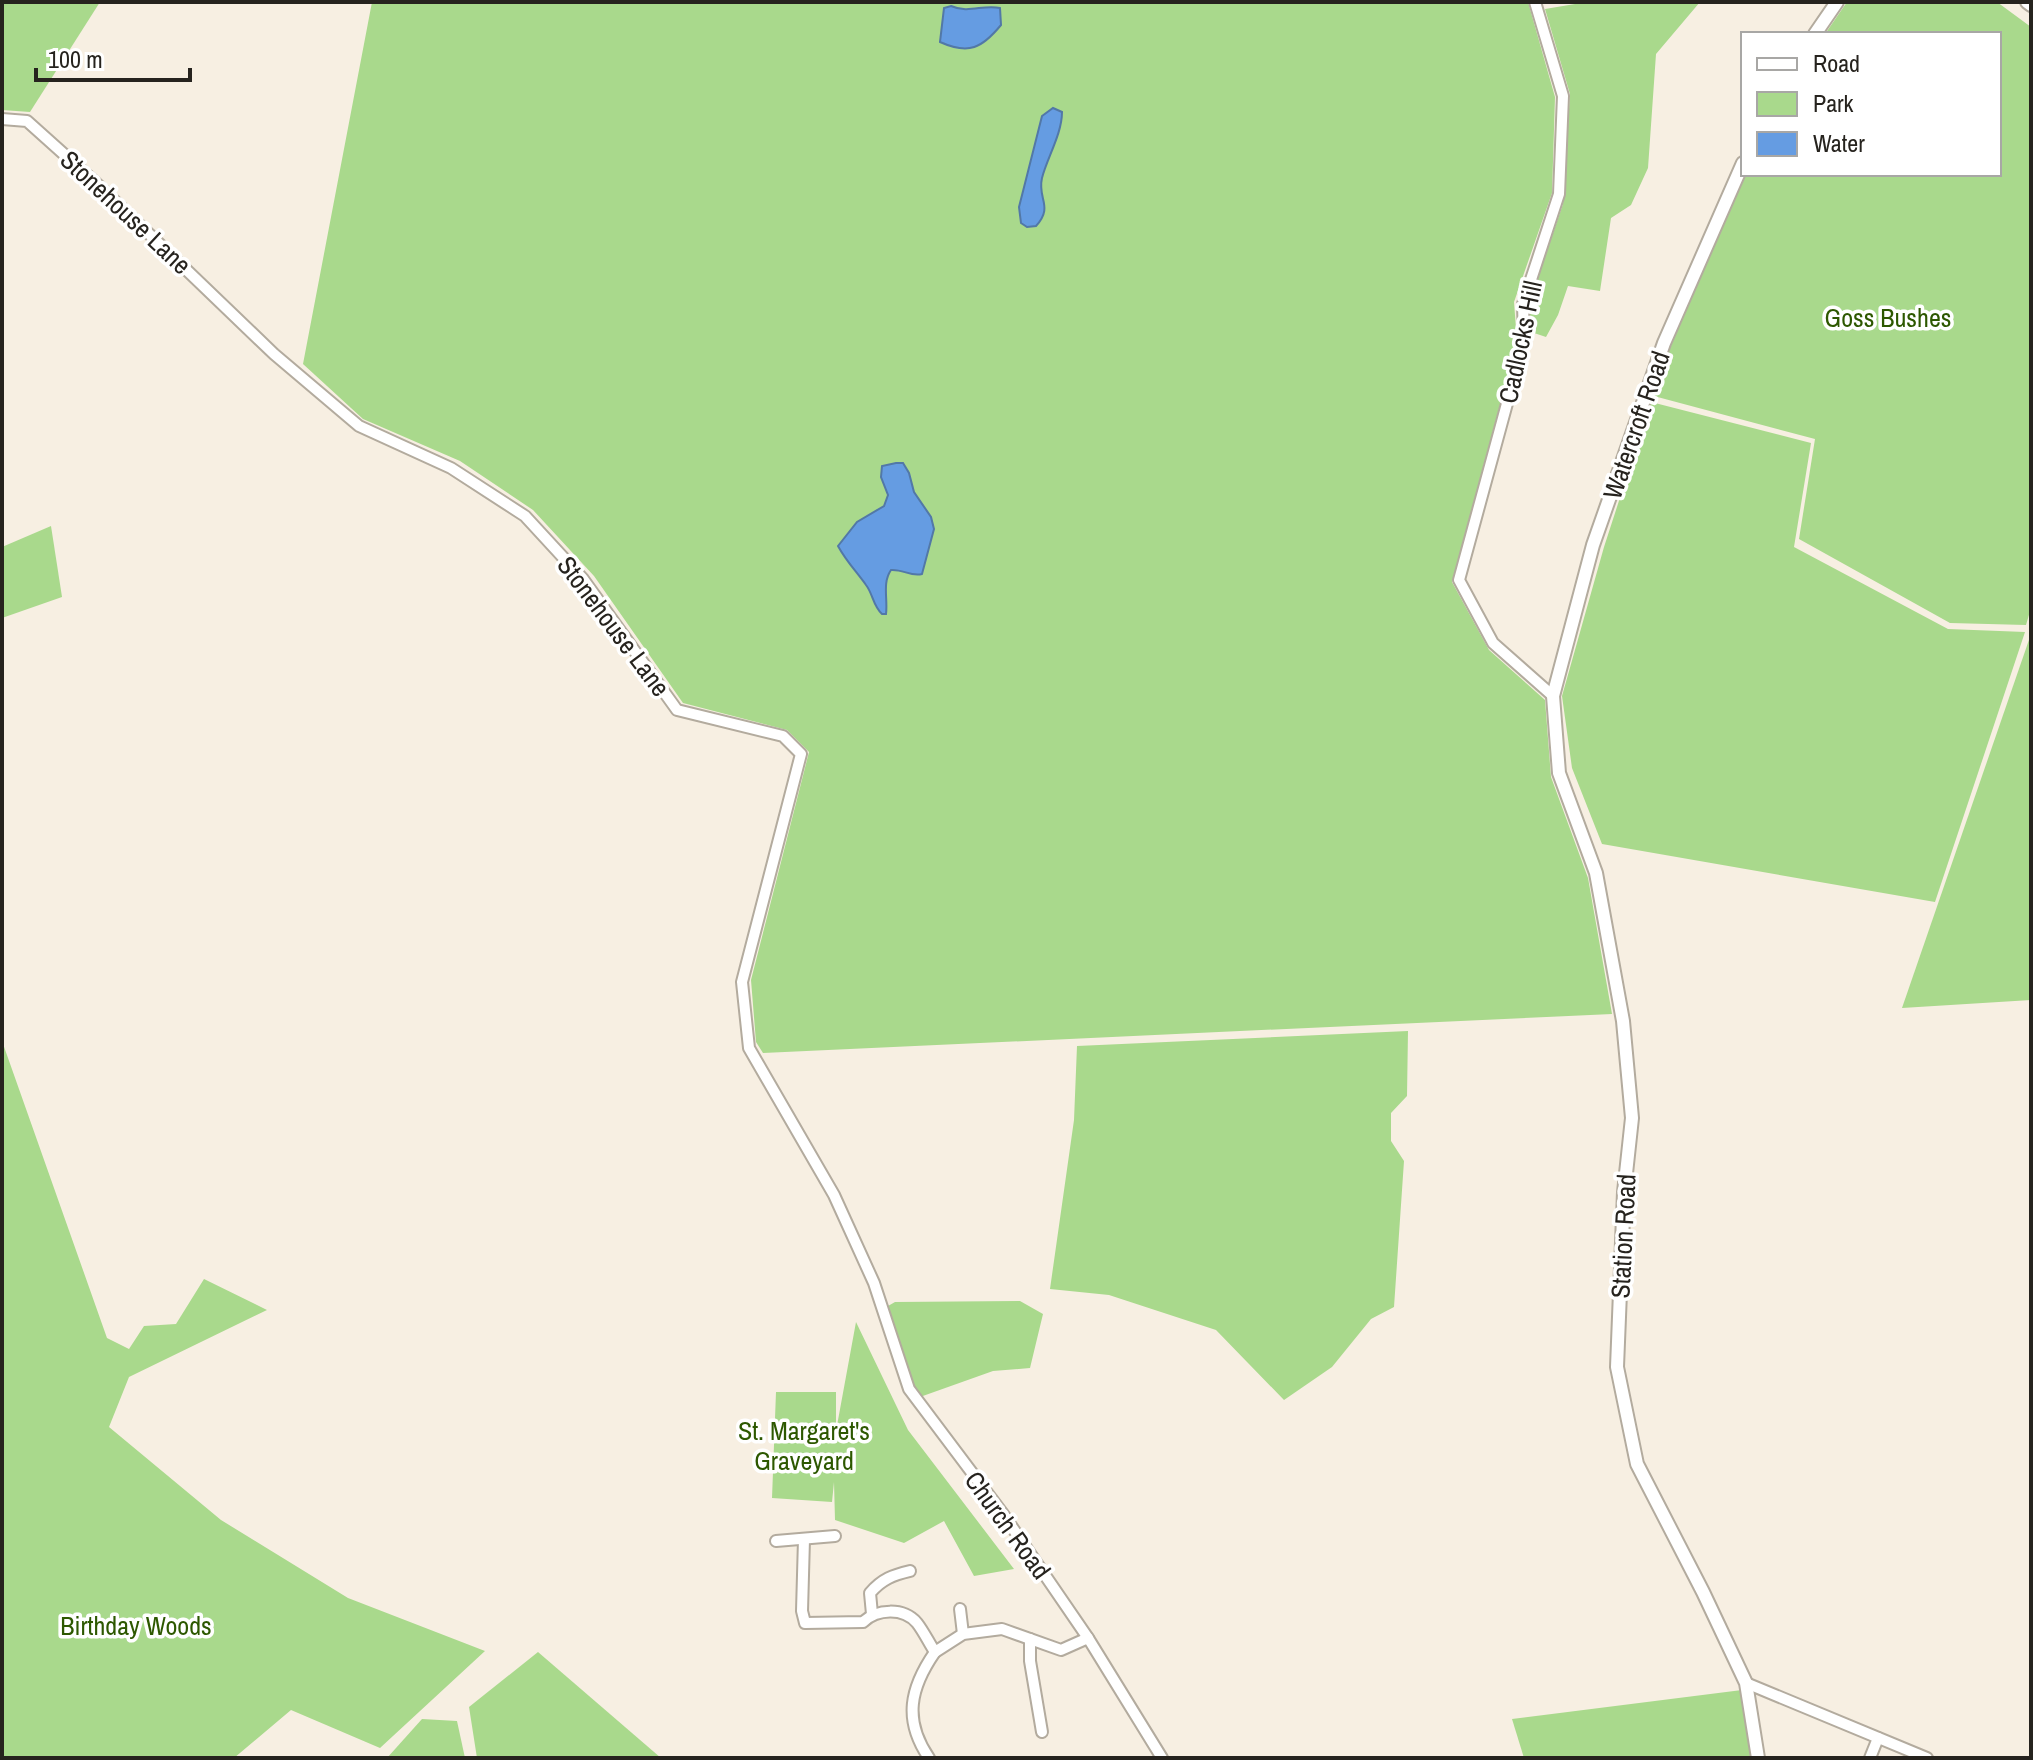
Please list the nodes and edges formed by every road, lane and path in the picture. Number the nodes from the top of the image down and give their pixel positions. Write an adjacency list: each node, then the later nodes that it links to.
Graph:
1 (1535, 2): 6 (street, Cadlocks Hill)
2 (1837, 2): 3 (street)
3 (1816, 32)
4 (2, 119): 7 (street, Stonehouse Lane)
5 (1741, 168): 6 (street, Watercroft Road)
6 (1553, 696): 18 (street, Station Road)
7 (874, 1283): 15 (street, Church Road)
8 (835, 1536): 9 (street)
9 (804, 1539): 10 (street); 13 (street)
10 (776, 1541)
11 (910, 1571): 13 (street)
12 (960, 1609): 14 (street)
13 (872, 1614): 17 (street)
14 (963, 1634): 16 (street); 17 (street)
15 (1088, 1638): 16 (street); 22 (street, Church Road)
16 (1030, 1639): 19 (street)
17 (935, 1652): 21 (street)
18 (1746, 1683): 20 (street); 23 (street, Station Road)
19 (1042, 1732)
20 (1878, 1738): 24 (street); 25 (street)
21 (929, 1758)
22 (1162, 1758)
23 (1758, 1758)
24 (1870, 1758)
25 (1927, 1758)

